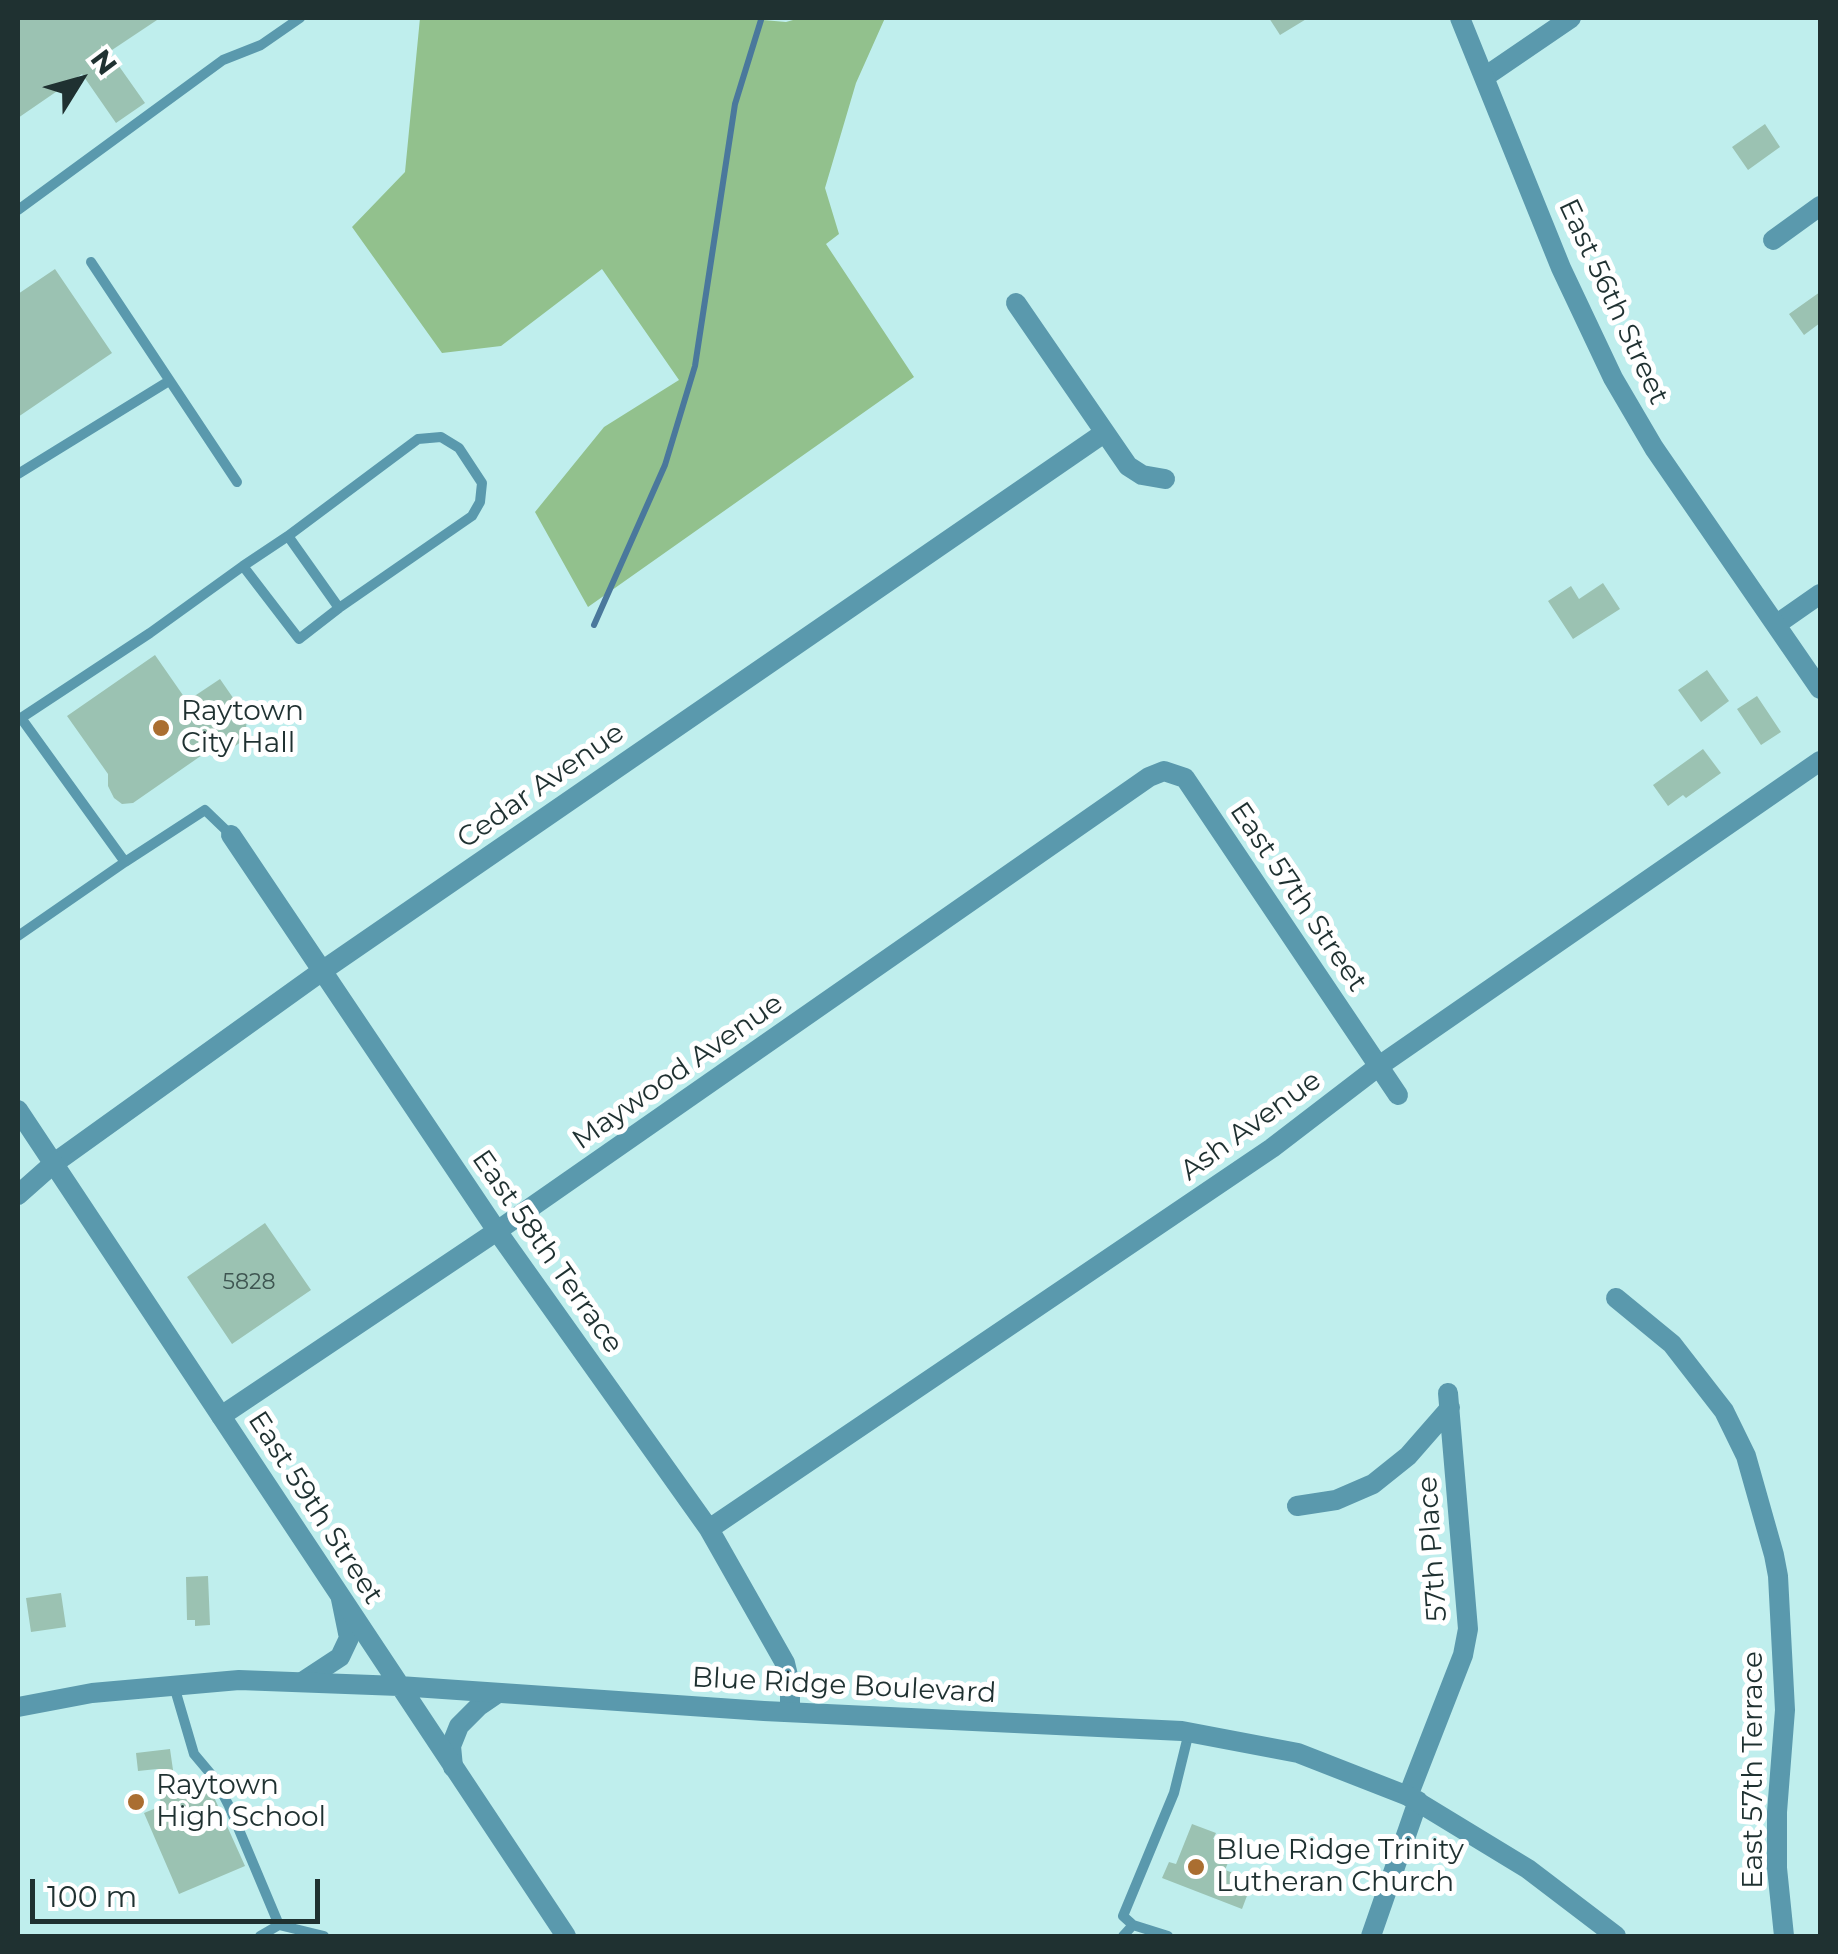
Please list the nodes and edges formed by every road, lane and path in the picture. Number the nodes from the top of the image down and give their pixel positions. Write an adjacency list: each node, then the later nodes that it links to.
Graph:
1 (300, 18): 6 (lane)
2 (1460, 18): 4 (street, East 56th Street)
3 (1571, 18): 4 (street)
4 (1486, 76): 19 (street, East 56th Street)
5 (1820, 206): 7 (street)
6 (18, 210)
7 (1774, 240)
8 (90, 262): 10 (lane)
9 (1016, 303): 11 (street)
10 (169, 381): 12 (lane); 14 (lane)
11 (1104, 433): 13 (street); 27 (street, Cedar Avenue)
12 (18, 474)
13 (1165, 480)
14 (237, 482)
15 (288, 536): 16 (lane); 18 (lane); 18 (lane)
16 (243, 566): 18 (lane); 21 (lane)
17 (1820, 594): 19 (street)
18 (340, 608)
19 (1778, 624): 20 (street, East 56th Street)
20 (1820, 689)
21 (19, 719): 25 (lane)
22 (1820, 760): 28 (street, Ash Avenue)
23 (1164, 770): 28 (street, East 57th Street); 33 (street, Maywood Avenue)
24 (232, 835): 25 (lane); 27 (street, East 58th Terrace)
25 (125, 862): 26 (lane)
26 (18, 936)
27 (322, 970): 31 (street, Cedar Avenue); 33 (street, East 58th Terrace)
28 (1379, 1066): 29 (street, East 57th Street); 37 (street, Ash Avenue)
29 (1398, 1095)
30 (18, 1110): 31 (street, East 59th Street)
31 (54, 1164): 32 (street, Cedar Avenue); 35 (street, East 59th Street)
32 (18, 1195)
33 (497, 1231): 35 (street, Maywood Avenue); 37 (street, East 58th Terrace)
34 (1616, 1298): 57 (street, East 57th Terrace)
35 (221, 1416): 38 (street, East 59th Street)
36 (1297, 1506): 47 (street, 57th Place)
37 (708, 1529): 44 (street, East 58th Terrace)
38 (341, 1597): 39 (street); 41 (street, East 59th Street)
39 (302, 1682): 40 (street, Blue Ridge Boulevard); 41 (street, Blue Ridge Boulevard)
40 (174, 1686): 43 (street, Blue Ridge Boulevard); 48 (lane)
41 (399, 1686): 42 (street, Blue Ridge Boulevard); 46 (street, East 59th Street)
42 (498, 1693): 44 (street, Blue Ridge Boulevard); 46 (street)
43 (18, 1708)
44 (790, 1712): 45 (street, Blue Ridge Boulevard)
45 (1189, 1732): 47 (street, Blue Ridge Boulevard); 49 (lane)
46 (453, 1768): 52 (street, East 59th Street)
47 (1413, 1798): 55 (street, 57th Place); 56 (street, Blue Ridge Boulevard)
48 (279, 1925): 50 (lane); 51 (lane)
49 (1133, 1925): 53 (lane); 54 (lane)
50 (260, 1936)
51 (324, 1936)
52 (566, 1936)
53 (1122, 1936)
54 (1168, 1936)
55 (1371, 1936)
56 (1616, 1936)
57 (1784, 1936)

